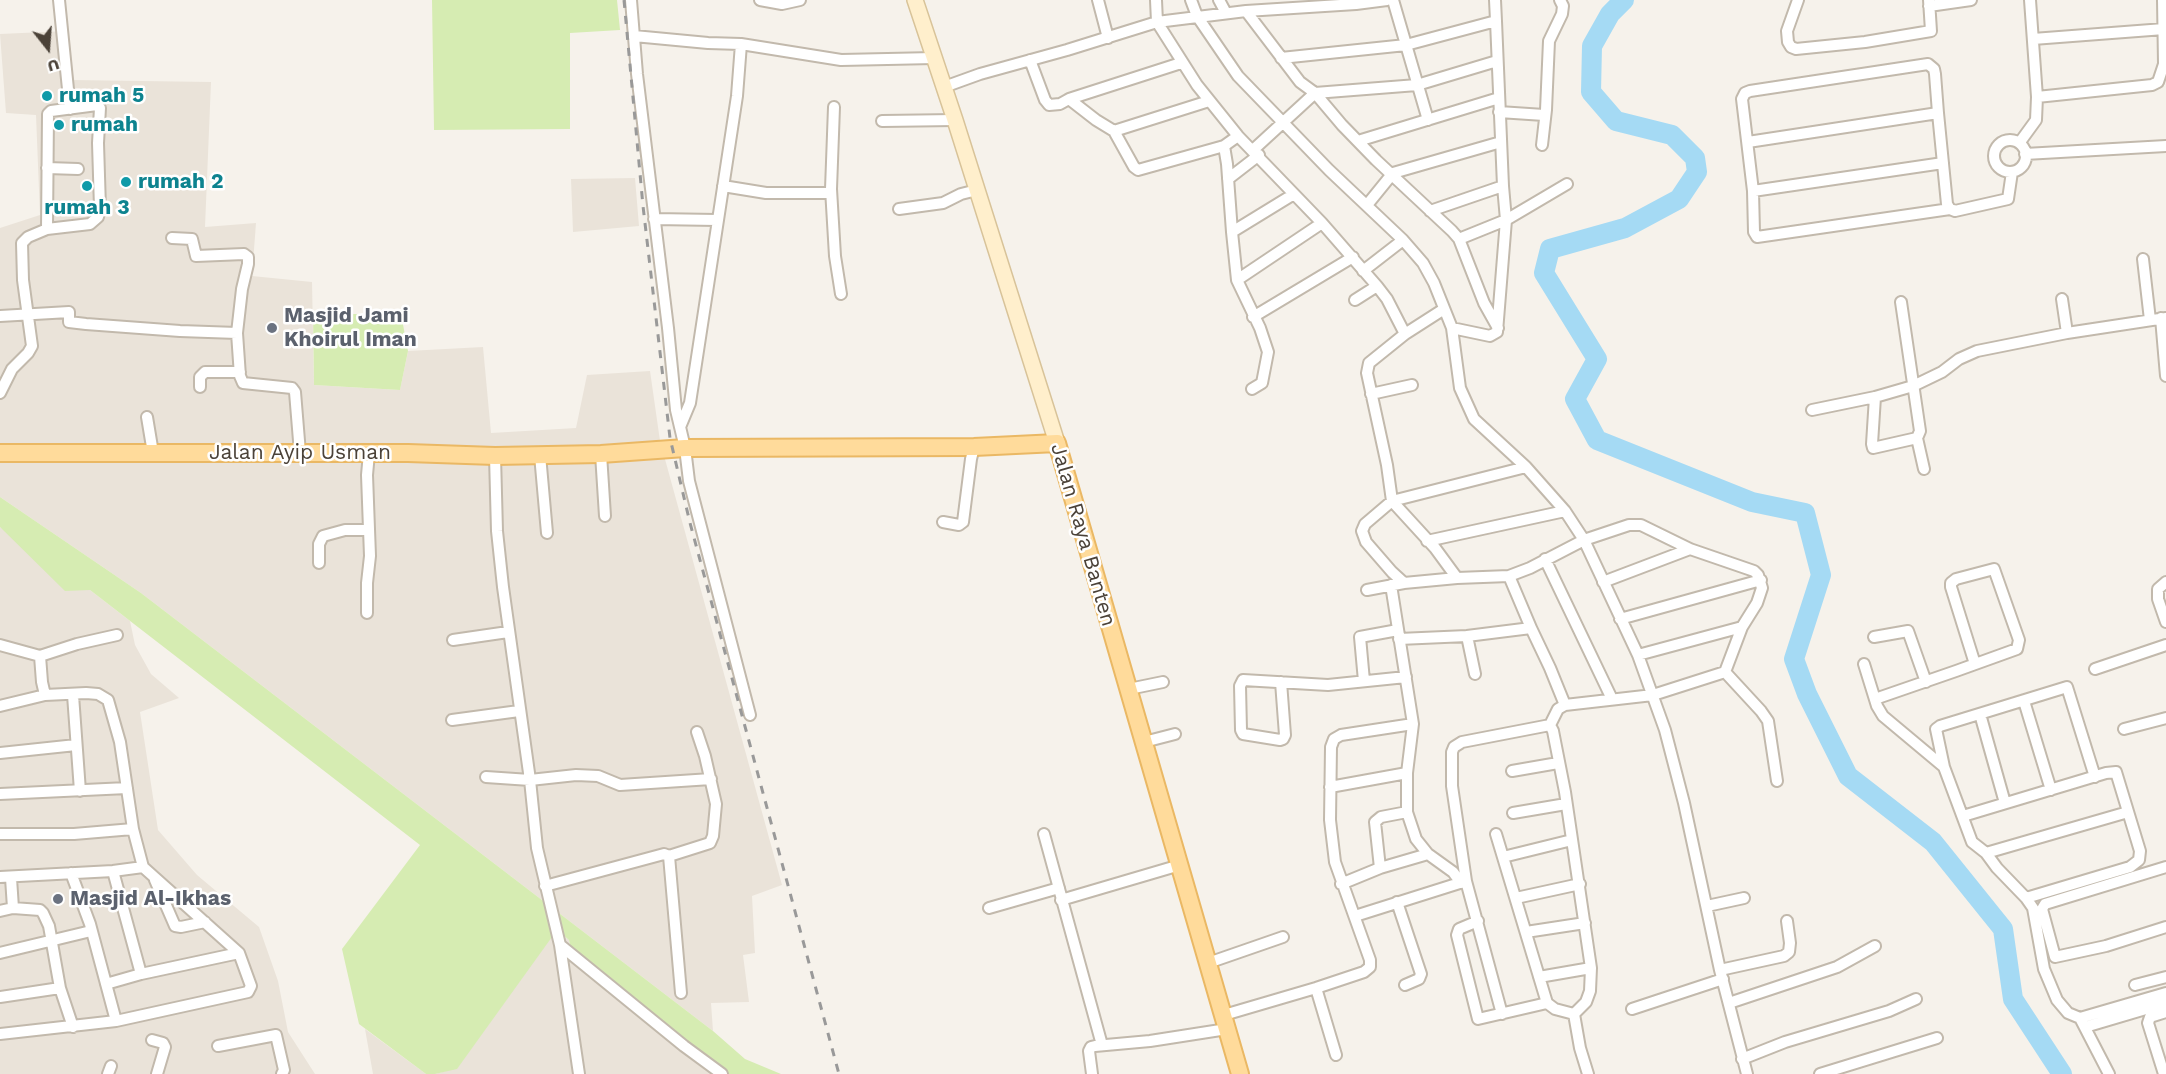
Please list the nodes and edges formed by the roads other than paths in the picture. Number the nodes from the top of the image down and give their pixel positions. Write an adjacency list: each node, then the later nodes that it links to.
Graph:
1 (59, 0): 44 (street)
2 (631, 0): 26 (street)
3 (760, 0): 4 (street)
4 (800, 0)
5 (915, 0): 31 (main road, Jalan Raya Banten)
6 (1098, 0): 27 (street)
7 (1156, 0): 24 (street)
8 (1191, 0): 22 (street)
9 (1219, 0): 21 (street)
10 (1386, 0): 18 (street)
11 (1393, 0): 30 (street)
12 (1495, 0): 23 (street)
13 (1560, 0): 47 (street)
14 (1798, 0): 19 (street)
15 (1971, 0): 19 (street)
16 (2030, 0): 28 (street)
17 (2163, 0): 25 (street)
18 (1356, 2): 20 (street)
19 (1929, 3)
20 (1246, 11): 21 (street); 32 (street)
21 (1226, 13): 22 (street)
22 (1197, 16): 24 (street); 51 (street)
23 (1496, 21): 30 (street); 34 (street)
24 (1157, 22): 27 (street); 35 (street)
25 (2164, 29): 28 (street); 39 (street)
26 (634, 36): 29 (street); 80 (street)
27 (1108, 38): 33 (street)
28 (2033, 39): 39 (street)
29 (741, 44): 31 (street); 70 (street)
30 (1406, 45): 32 (street); 36 (street)
31 (934, 58): 37 (main road, Jalan Raya Banten)
32 (1281, 58): 38 (street)
33 (1030, 60): 37 (street); 41 (street)
34 (1497, 61): 36 (street); 40 (street)
35 (1181, 63): 41 (street); 42 (street)
36 (1417, 85): 38 (street); 49 (street)
37 (944, 87): 48 (main road, Jalan Raya Banten)
38 (1315, 93): 51 (street); 54 (street)
39 (2037, 97): 57 (street)
40 (1498, 98): 45 (street); 49 (street)
41 (1069, 99): 52 (street)
42 (1209, 101): 52 (street); 53 (street)
43 (834, 107): 74 (street)
44 (70, 109): 64 (street); 84 (street)
45 (1499, 112): 47 (street); 55 (street)
46 (1938, 113): 56 (street); 56 (street); 63 (street)
47 (1544, 115): 58 (street)
48 (956, 120): 50 (street); 72 (main road, Jalan Raya Banten)
49 (1428, 120): 54 (street)
50 (882, 121)
51 (1282, 123): 61 (street); 76 (street)
52 (1114, 131): 59 (street)
53 (1238, 136): 59 (street); 61 (street)
54 (1358, 141): 67 (street)
55 (1501, 141): 67 (street); 71 (street)
56 (1748, 142): 73 (street)
57 (2020, 142): 62 (street); 66 (street)
58 (1542, 145)
59 (1224, 146): 68 (street)
60 (2166, 146): 62 (street)
61 (1256, 152): 68 (street); 75 (street)
62 (2025, 154): 66 (street)
63 (1943, 163): 73 (street); 78 (street)
64 (47, 168): 65 (street); 84 (street)
65 (78, 169)
66 (2012, 172): 78 (street)
67 (1393, 173): 76 (street); 79 (street)
68 (1228, 179): 85 (street)
69 (1567, 184): 82 (street)
70 (723, 186): 74 (street); 81 (street)
71 (1503, 186): 79 (street); 82 (street)
72 (977, 190): 77 (street); 121 (main road, Jalan Raya Banten)
73 (1753, 191): 78 (street)
74 (831, 193): 94 (street)
75 (1294, 194): 83 (street); 85 (street)
76 (1367, 205): 88 (street)
77 (899, 209)
78 (1950, 209)
79 (1430, 211): 87 (street)
80 (654, 219): 81 (street); 119 (street)
81 (717, 220): 119 (street)
82 (1506, 220): 87 (street); 104 (street)
83 (1322, 223): 89 (street); 92 (street)
84 (47, 229): 99 (street)
85 (1232, 232): 92 (street)
86 (172, 238): 105 (street)
87 (1459, 239): 104 (street)
88 (1403, 240): 91 (street); 98 (street)
89 (1353, 257): 91 (street); 101 (street)
90 (2143, 259): 102 (street)
91 (1363, 271): 93 (street)
92 (1237, 280): 101 (street)
93 (1377, 286): 96 (street); 107 (street)
94 (841, 294)
95 (2062, 298): 106 (street)
96 (1355, 300)
97 (1901, 302): 111 (street)
98 (1444, 309): 103 (street); 107 (street)
99 (28, 314): 100 (street); 105 (street); 114 (street)
100 (0, 316)
101 (1253, 317): 113 (street)
102 (2159, 319): 106 (street); 109 (street)
103 (1452, 328): 104 (street); 131 (street)
104 (1498, 328)
105 (237, 333): 108 (street)
106 (2067, 333): 111 (street)
107 (1405, 334): 115 (street)
108 (240, 372): 112 (street); 126 (street)
109 (2166, 376)
110 (1412, 385): 115 (street)
111 (1913, 386): 116 (street); 120 (street)
112 (200, 387)
113 (1252, 389)
114 (0, 393)
115 (1371, 394): 133 (street)
116 (1875, 397): 117 (street); 120 (street)
117 (1812, 410)
118 (147, 417): 125 (street)
119 (680, 427): 123 (street)
120 (1917, 438): 132 (street)
121 (1057, 443): 122 (main road, Jalan Ayip Usman); 177 (main road, Jalan Raya Banten)
122 (974, 447): 123 (main road, Jalan Ayip Usman); 136 (street)
123 (685, 448): 128 (main road, Jalan Ayip Usman); 188 (street)
124 (0, 453): 125 (main road, Jalan Ayip Usman)
125 (153, 453): 126 (main road, Jalan Ayip Usman)
126 (300, 453): 127 (main road, Jalan Ayip Usman)
127 (369, 453): 130 (main road, Jalan Ayip Usman); 137 (street)
128 (601, 454): 129 (main road, Jalan Ayip Usman); 135 (street)
129 (540, 455): 130 (main road, Jalan Ayip Usman); 138 (street)
130 (495, 456): 157 (street)
131 (1526, 467): 133 (street); 134 (street)
132 (1924, 469)
133 (1392, 501): 140 (street); 149 (street)
134 (1565, 511): 139 (street); 140 (street)
135 (606, 516)
136 (943, 522)
137 (369, 530): 143 (street); 152 (street)
138 (547, 533)
139 (1584, 540): 141 (street); 142 (street); 147 (street)
140 (1427, 541): 145 (street)
141 (1690, 549): 146 (street); 147 (street)
142 (1545, 559): 144 (street); 181 (street)
143 (319, 563)
144 (1509, 576): 145 (street); 156 (street)
145 (1457, 578): 149 (street)
146 (1761, 580): 153 (street); 155 (street)
147 (1603, 582): 153 (street)
148 (2166, 582): 154 (street)
149 (1404, 583): 150 (street)
150 (1390, 585): 151 (street); 158 (street)
151 (1366, 590)
152 (367, 613)
153 (1620, 619): 166 (street)
154 (2166, 622)
155 (1742, 627): 166 (street); 170 (street)
156 (1531, 628): 160 (street); 185 (street)
157 (508, 632): 162 (street); 186 (street)
158 (1398, 634): 160 (street); 172 (street); 173 (street)
159 (117, 635): 165 (street)
160 (1467, 636): 171 (street)
161 (1874, 637): 176 (street)
162 (453, 640)
163 (0, 645): 165 (street)
164 (2166, 645): 169 (street)
165 (40, 656): 179 (street)
166 (1638, 656): 180 (street)
167 (1864, 664): 182 (street)
168 (1975, 664): 168 (street); 176 (street)
169 (2096, 669)
170 (1725, 672): 180 (street); 207 (street)
171 (1475, 674)
172 (1406, 677): 173 (street); 191 (street)
173 (1364, 681): 175 (street)
174 (1163, 682): 177 (street)
175 (1281, 682): 175 (street)
176 (1926, 682): 182 (street)
177 (1129, 689): 196 (main road, Jalan Raya Banten)
178 (73, 694): 179 (street); 197 (street); 209 (street)
179 (45, 695): 184 (street)
180 (1653, 695): 181 (street); 246 (street)
181 (1611, 699): 185 (street)
182 (1875, 699): 200 (street)
183 (2024, 700): 187 (street); 204 (street); 210 (street)
184 (0, 702)
185 (1565, 705): 192 (street)
186 (519, 711): 190 (street); 206 (street)
187 (1980, 714): 200 (street); 213 (street)
188 (750, 715)
189 (2166, 718): 193 (street)
190 (452, 720)
191 (1413, 724): 202 (street); 208 (street)
192 (1550, 724): 199 (street); 236 (street)
193 (2124, 729)
194 (697, 732): 205 (street)
195 (1175, 734): 196 (street)
196 (1144, 742): 229 (main road, Jalan Raya Banten)
197 (76, 745): 198 (street); 211 (street)
198 (0, 753)
199 (1558, 763): 201 (street); 214 (street)
200 (1944, 766): 218 (street)
201 (1512, 771)
202 (1407, 773): 208 (street); 215 (street)
203 (486, 777): 206 (street)
204 (2095, 777): 210 (street); 216 (street)
205 (711, 779): 206 (street); 226 (street)
206 (530, 780): 239 (street)
207 (1777, 781)
208 (1330, 787): 237 (street)
209 (127, 788): 211 (street); 219 (street)
210 (2051, 790): 213 (street)
211 (80, 791): 212 (street)
212 (0, 794)
213 (2005, 803): 218 (street)
214 (1566, 804): 217 (street); 223 (street)
215 (1407, 812): 225 (street); 231 (street)
216 (2128, 812): 224 (street); 243 (street)
217 (1513, 813)
218 (1963, 816): 224 (street)
219 (133, 829): 220 (street); 228 (street)
220 (0, 834)
221 (1044, 834): 240 (street)
222 (1496, 834): 227 (street)
223 (1572, 840): 227 (street); 238 (street)
224 (1986, 853): 243 (street)
225 (1428, 854): 231 (street); 236 (street)
226 (669, 856): 239 (street); 275 (street)
227 (1503, 857): 241 (street)
228 (143, 867): 232 (street); 234 (street)
229 (1175, 867): 244 (street); 264 (main road, Jalan Raya Banten)
230 (2166, 867): 255 (street)
231 (1380, 868): 237 (street)
232 (113, 871): 233 (street); 266 (street)
233 (71, 873): 235 (street); 256 (street)
234 (153, 875): 253 (street); 253 (street)
235 (5, 878): 247 (street)
236 (1464, 882): 245 (street); 251 (street)
237 (1341, 884): 250 (street)
238 (1580, 884): 241 (street); 254 (street)
239 (545, 886): 260 (street)
240 (1059, 888): 244 (street); 248 (street)
241 (1516, 898): 257 (street)
242 (1744, 898): 246 (street)
243 (2026, 898): 288 (street)
244 (1061, 900): 293 (street)
245 (1397, 902): 250 (street); 271 (street)
246 (1707, 906): 267 (street)
247 (13, 908): 249 (street); 259 (street)
248 (990, 908)
249 (0, 911)
250 (1355, 916): 274 (street)
251 (1478, 921): 284 (street); 284 (street)
252 (1787, 921): 267 (street)
253 (205, 922): 263 (street)
254 (1585, 923): 257 (street); 265 (street)
255 (2166, 927)
256 (91, 931): 259 (street); 270 (street)
257 (1526, 932): 268 (street)
258 (1283, 937): 264 (street)
259 (51, 942): 262 (street); 273 (street)
260 (560, 945): 299 (street); 300 (street)
261 (1875, 946): 281 (street)
262 (0, 952)
263 (238, 953): 266 (street); 286 (street)
264 (1208, 963): 287 (main road, Jalan Raya Banten)
265 (1591, 968): 268 (street); 285 (street)
266 (141, 974): 270 (street)
267 (1721, 975): 281 (street); 282 (street)
268 (1539, 977): 279 (street)
269 (2166, 977): 272 (street)
270 (106, 984): 286 (street)
271 (1404, 985)
272 (2134, 985)
273 (60, 988): 277 (street); 289 (street)
274 (1316, 988): 287 (street); 295 (street)
275 (681, 993)
276 (2166, 993): 288 (street)
277 (0, 997)
278 (1916, 999): 296 (street)
279 (1547, 1003): 284 (street); 285 (street)
280 (2166, 1003): 288 (street)
281 (1729, 1004): 296 (street)
282 (1632, 1009)
283 (2166, 1012): 307 (street)
284 (1502, 1014)
285 (1574, 1014): 303 (street)
286 (116, 1021): 289 (street)
287 (1225, 1022): 293 (street); 302 (main road, Jalan Raya Banten)
288 (2082, 1022): 306 (street)
289 (74, 1028): 290 (street)
290 (0, 1035)
291 (1937, 1038): 305 (street)
292 (152, 1040): 297 (street)
293 (1102, 1045): 301 (street)
294 (218, 1046): 298 (street)
295 (1336, 1055)
296 (1742, 1059): 304 (street)
297 (157, 1074)
298 (282, 1074)
299 (579, 1074)
300 (722, 1074)
301 (1092, 1074)
302 (1240, 1074)
303 (1588, 1074)
304 (1747, 1074)
305 (1820, 1074)
306 (2109, 1074)
307 (2164, 1074)

